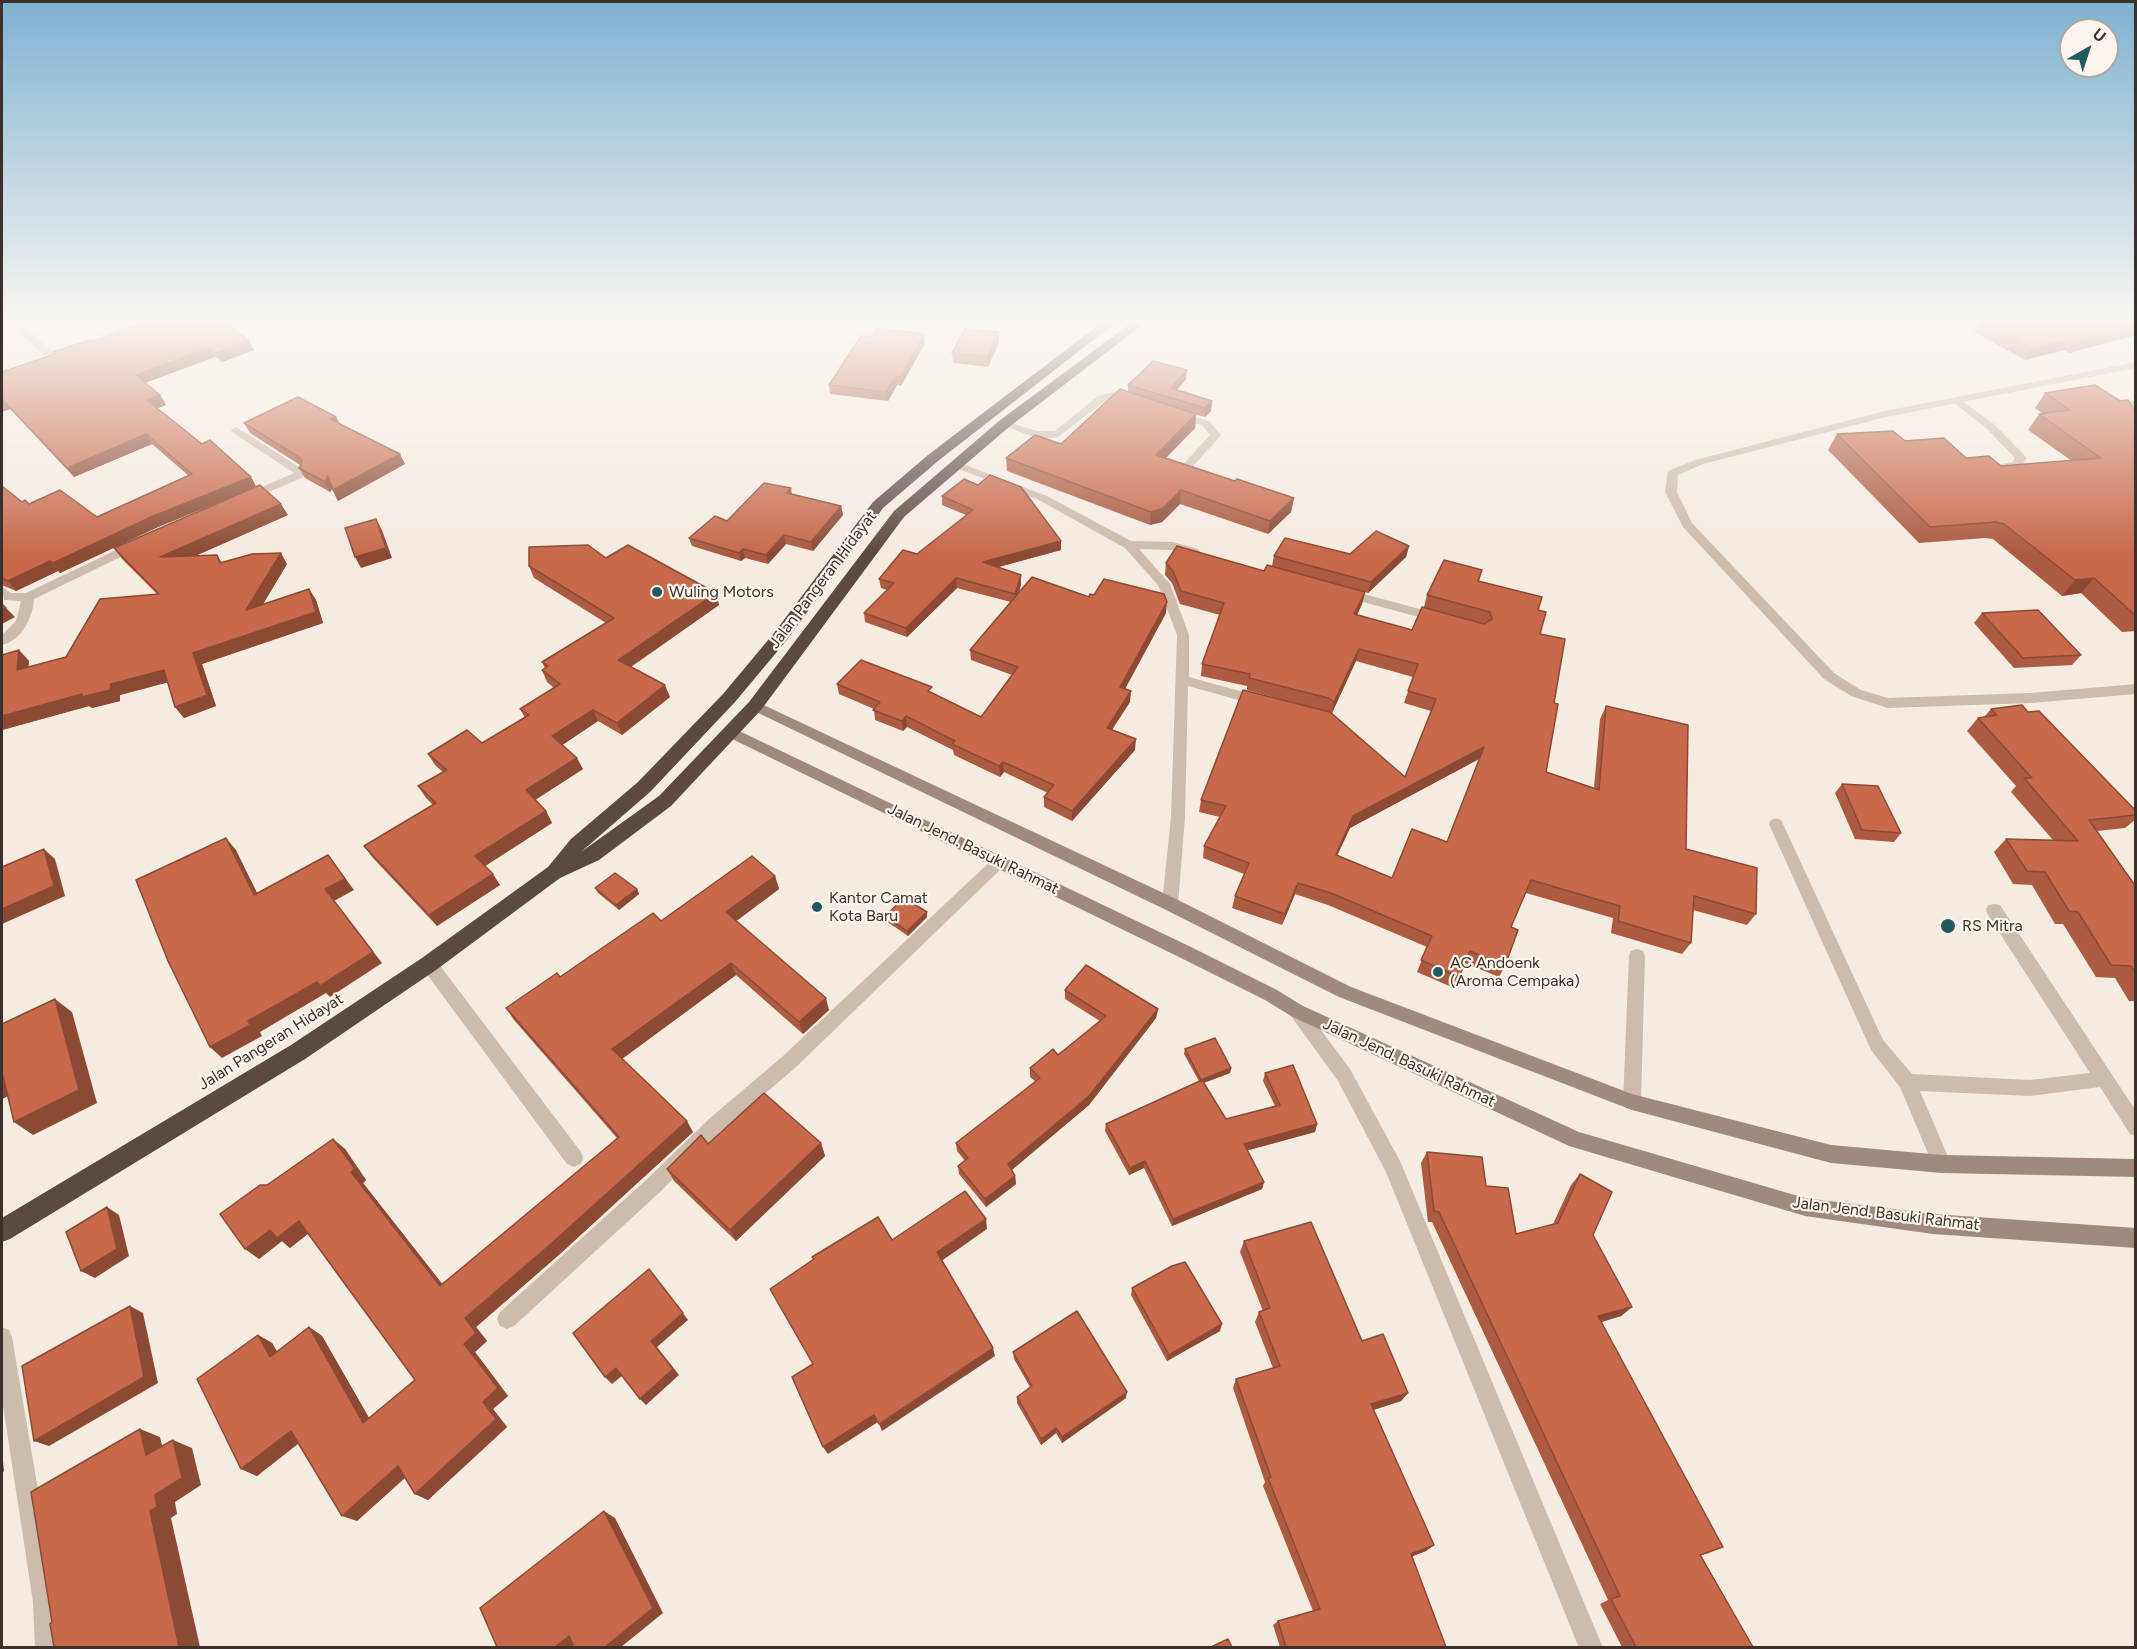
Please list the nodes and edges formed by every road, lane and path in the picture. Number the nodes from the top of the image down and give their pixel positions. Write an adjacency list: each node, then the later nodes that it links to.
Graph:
1 (1009, 400): 26 (highway, Jalan Pangeran Hidayat)
2 (1036, 400): 9 (highway, Jalan Pangeran Hidayat)
3 (1102, 400): 9 (street)
4 (1129, 400): 7 (street)
5 (1957, 400): 13 (street); 25 (street)
6 (2136, 403): 11 (street)
7 (1145, 405)
8 (1166, 411): 14 (street)
9 (1004, 424): 12 (highway, Jalan Pangeran Hidayat)
10 (236, 430): 15 (street)
11 (2136, 434)
12 (955, 464): 17 (street); 28 (highway, Jalan Pangeran Hidayat)
13 (2000, 467)
14 (1185, 469)
15 (236, 502)
16 (142, 542): 21 (street)
17 (1129, 545): 18 (street); 24 (street)
18 (1207, 555)
19 (1332, 590): 22 (street)
20 (2, 591): 21 (street)
21 (28, 597): 23 (street)
22 (1446, 621)
23 (2, 641)
24 (1182, 680): 27 (street); 34 (street)
25 (2136, 689)
26 (729, 698): 28 (highway); 29 (highway, Jalan Pangeran Hidayat)
27 (1270, 703)
28 (755, 706): 30 (highway, Jalan Pangeran Hidayat); 34 (main road, Jalan Jend. Basuki Rahmat)
29 (705, 724): 30 (highway); 33 (highway, Jalan Pangeran Hidayat)
30 (731, 732): 32 (main road, Jalan Jend. Basuki Rahmat); 33 (highway, Jalan Pangeran Hidayat)
31 (1776, 824): 40 (street)
32 (999, 862): 38 (main road, Jalan Jend. Basuki Rahmat); 48 (street)
33 (554, 873): 37 (highway, Jalan Pangeran Hidayat)
34 (1170, 904): 41 (main road, Jalan Jend. Basuki Rahmat)
35 (1995, 910): 39 (street)
36 (1637, 956): 41 (street)
37 (429, 964): 43 (street); 46 (highway, Jalan Pangeran Hidayat)
38 (1298, 1011): 47 (main road, Jalan Jend. Basuki Rahmat); 51 (street)
39 (2103, 1079): 40 (street); 42 (street)
40 (1907, 1082): 44 (street)
41 (1632, 1102): 44 (main road, Jalan Jend. Basuki Rahmat)
42 (2136, 1128)
43 (574, 1158)
44 (1942, 1164): 45 (main road, Jalan Jend. Basuki Rahmat)
45 (2136, 1168)
46 (2, 1231)
47 (2136, 1238)
48 (507, 1319)
49 (2, 1337): 50 (street)
50 (47, 1647)
51 (1590, 1647)

